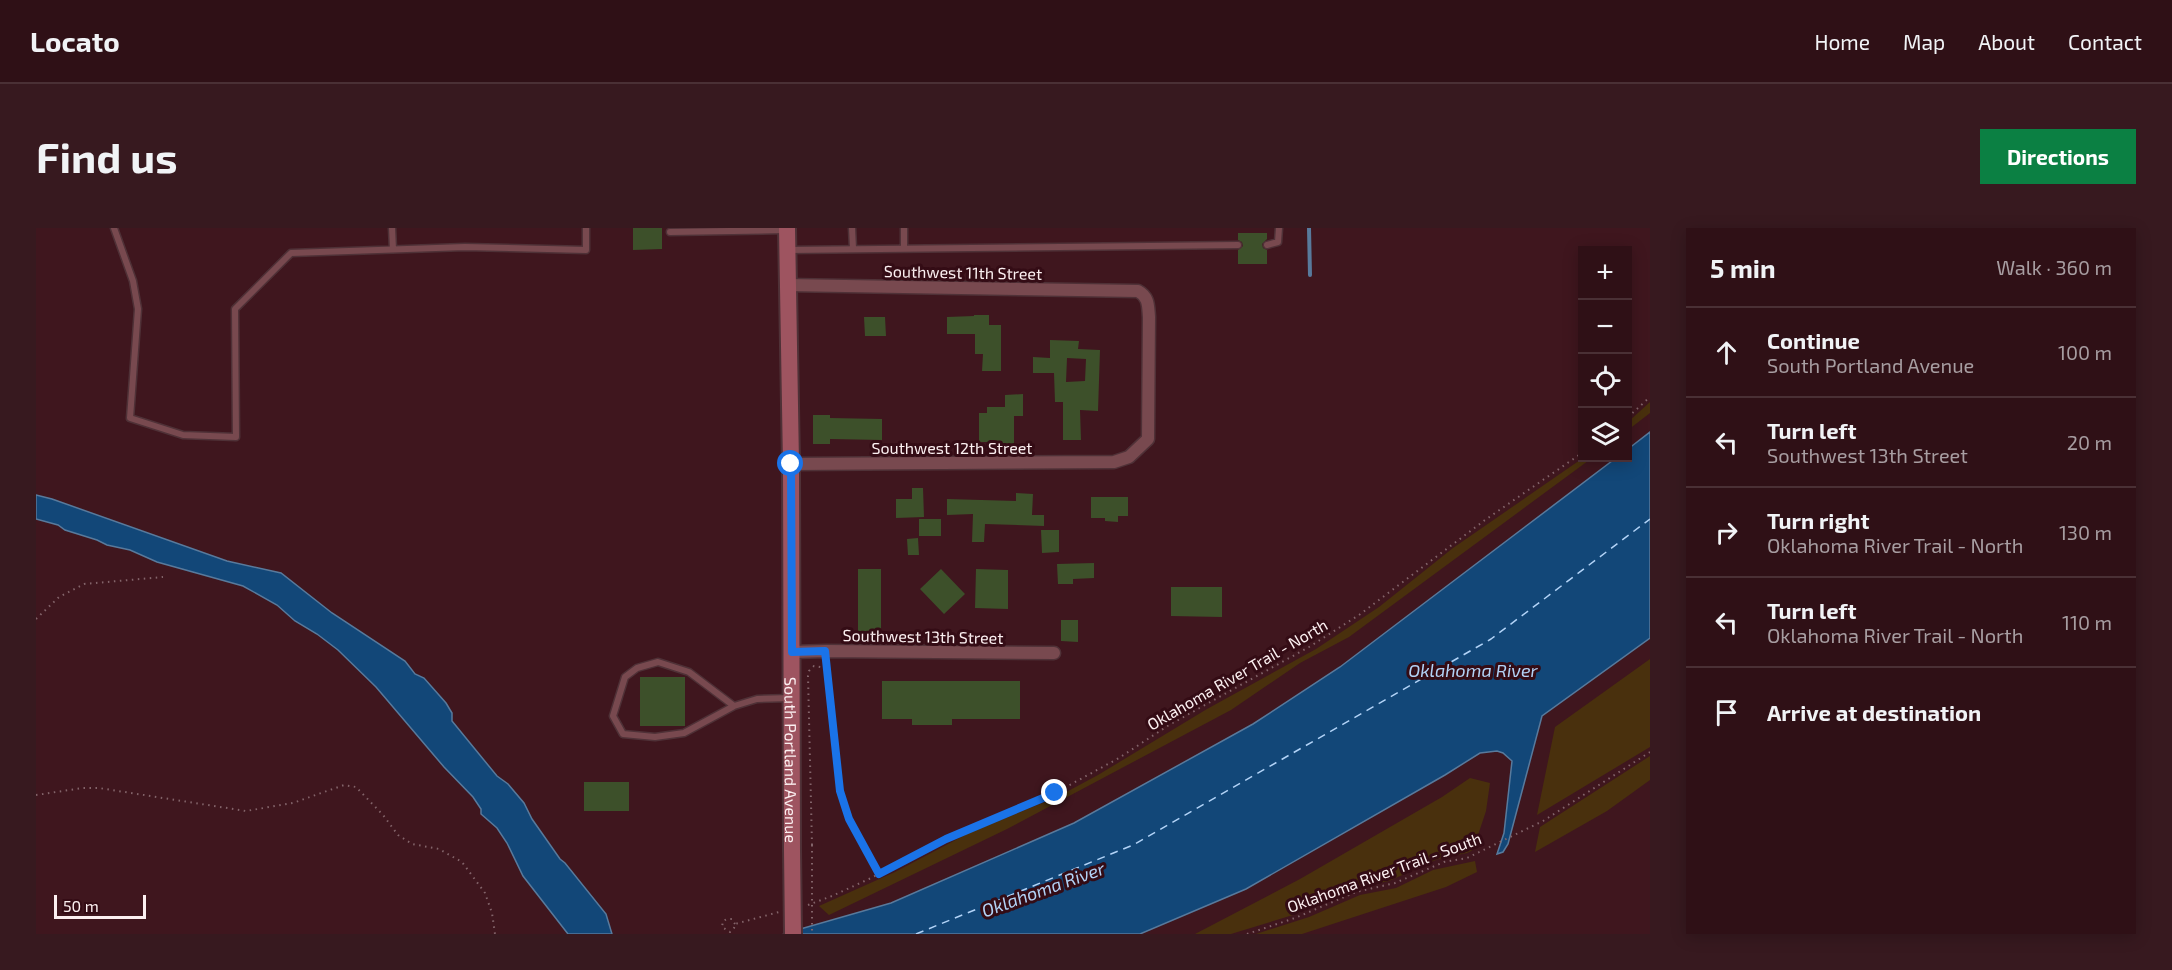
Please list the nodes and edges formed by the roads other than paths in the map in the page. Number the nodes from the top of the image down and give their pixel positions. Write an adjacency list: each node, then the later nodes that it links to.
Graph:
1 (114, 228): 13 (lane)
2 (392, 228): 13 (lane)
3 (586, 228): 13 (lane)
4 (852, 228): 12 (lane)
5 (904, 228): 11 (lane)
6 (1279, 228): 9 (lane)
7 (787, 229): 8 (lane); 14 (main road, South Portland Avenue)
8 (670, 232)
9 (1267, 244)
10 (1238, 245): 11 (lane)
11 (904, 247): 12 (lane)
12 (853, 248): 14 (lane)
13 (393, 249)
14 (787, 250): 15 (main road, South Portland Avenue)
15 (787, 285): 16 (street, Southwest 11th Street); 17 (main road, South Portland Avenue)
16 (1114, 462): 17 (street, Southwest 12th Street)
17 (791, 464): 18 (main road, South Portland Avenue)
18 (792, 652): 19 (street, Southwest 13th Street); 20 (main road, South Portland Avenue)
19 (1054, 653)
20 (792, 698): 21 (lane); 22 (main road, South Portland Avenue, bridge)
21 (734, 706): 21 (lane)
22 (793, 934)

